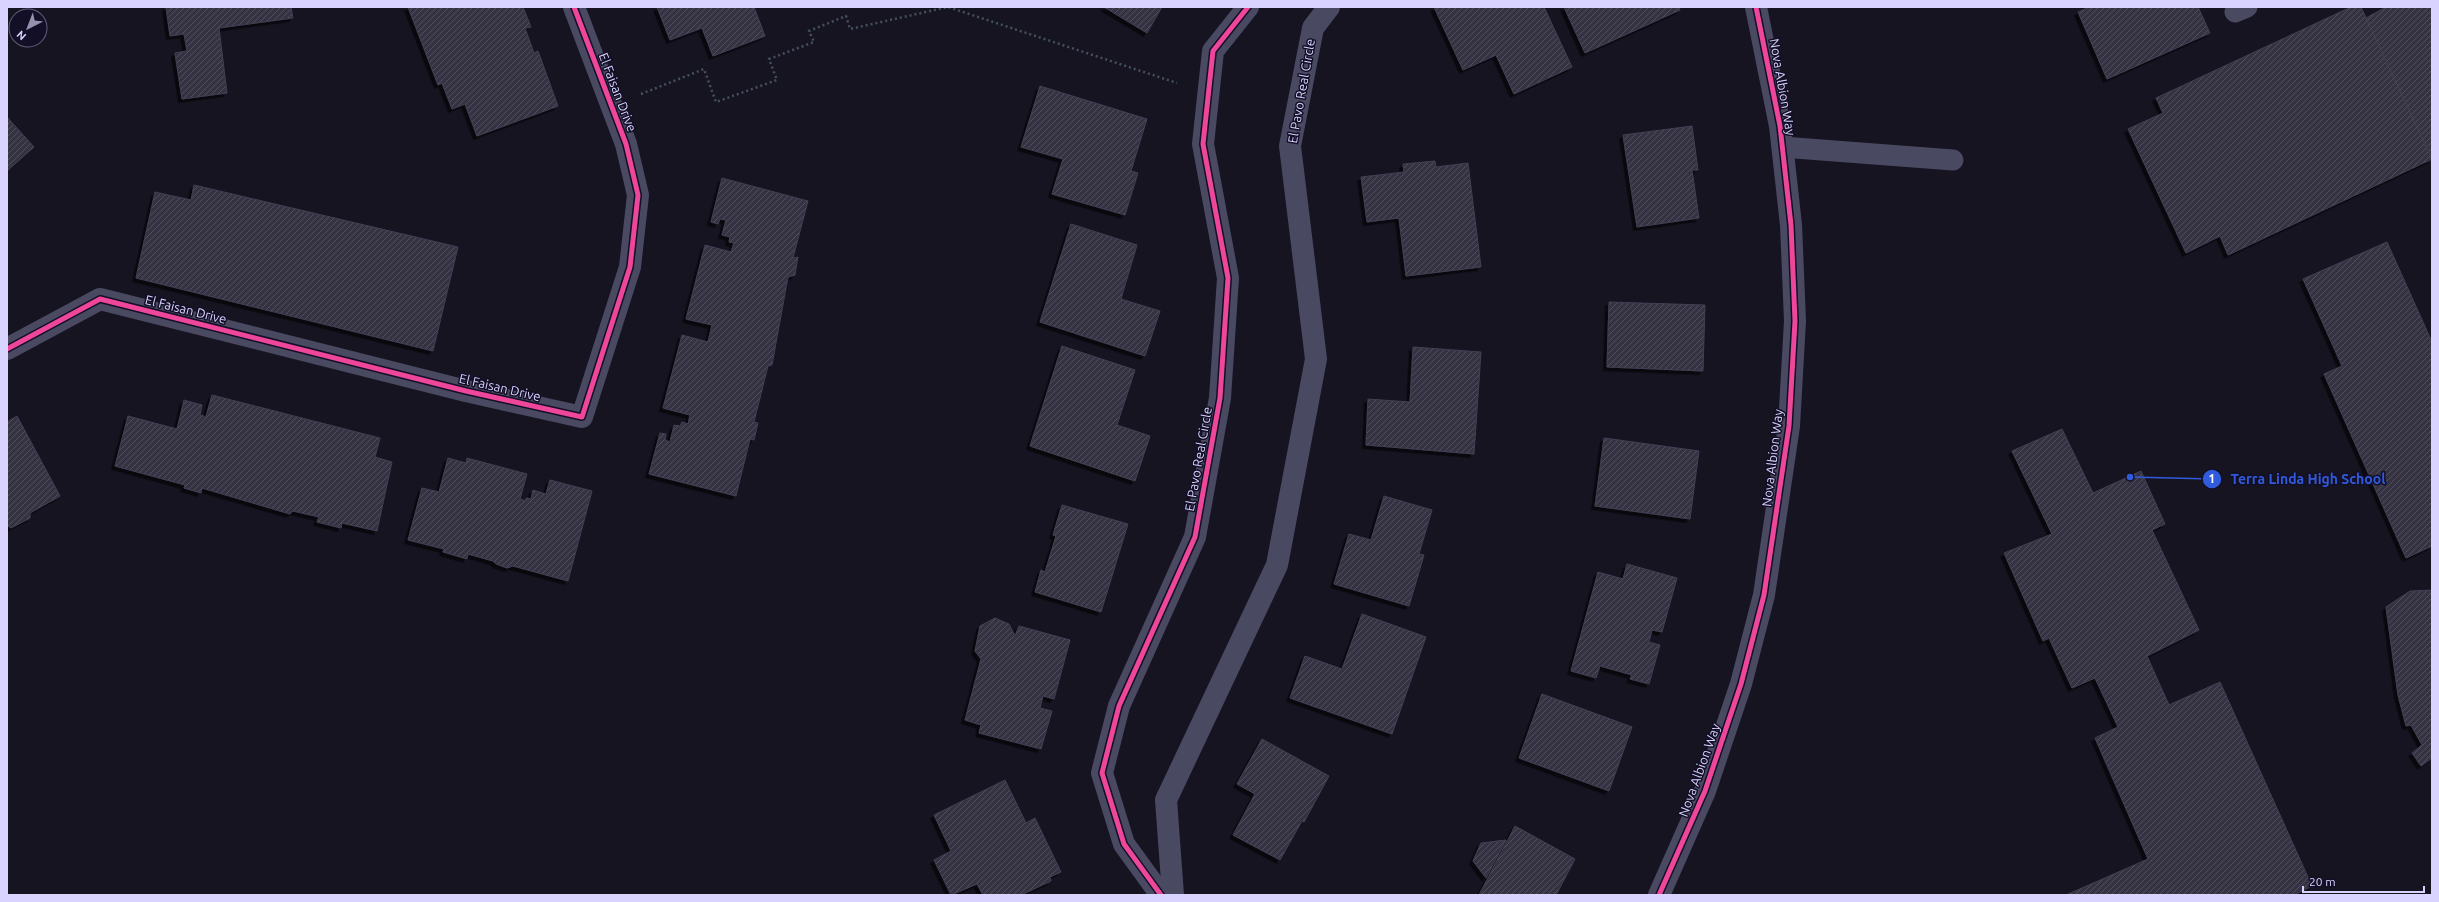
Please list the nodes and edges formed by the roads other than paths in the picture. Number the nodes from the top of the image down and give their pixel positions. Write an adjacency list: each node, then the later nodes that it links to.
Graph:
1 (574, 7): 7 (street, El Faisan Drive)
2 (1248, 7): 8 (street, El Pavo Real Circle)
3 (1329, 7): 9 (street, El Pavo Real Circle)
4 (1756, 7): 5 (street, Nova Albion Way)
5 (1782, 147): 6 (lane); 10 (street, Nova Albion Way)
6 (1953, 160)
7 (7, 349)
8 (1161, 895)
9 (1173, 895)
10 (1659, 895)

